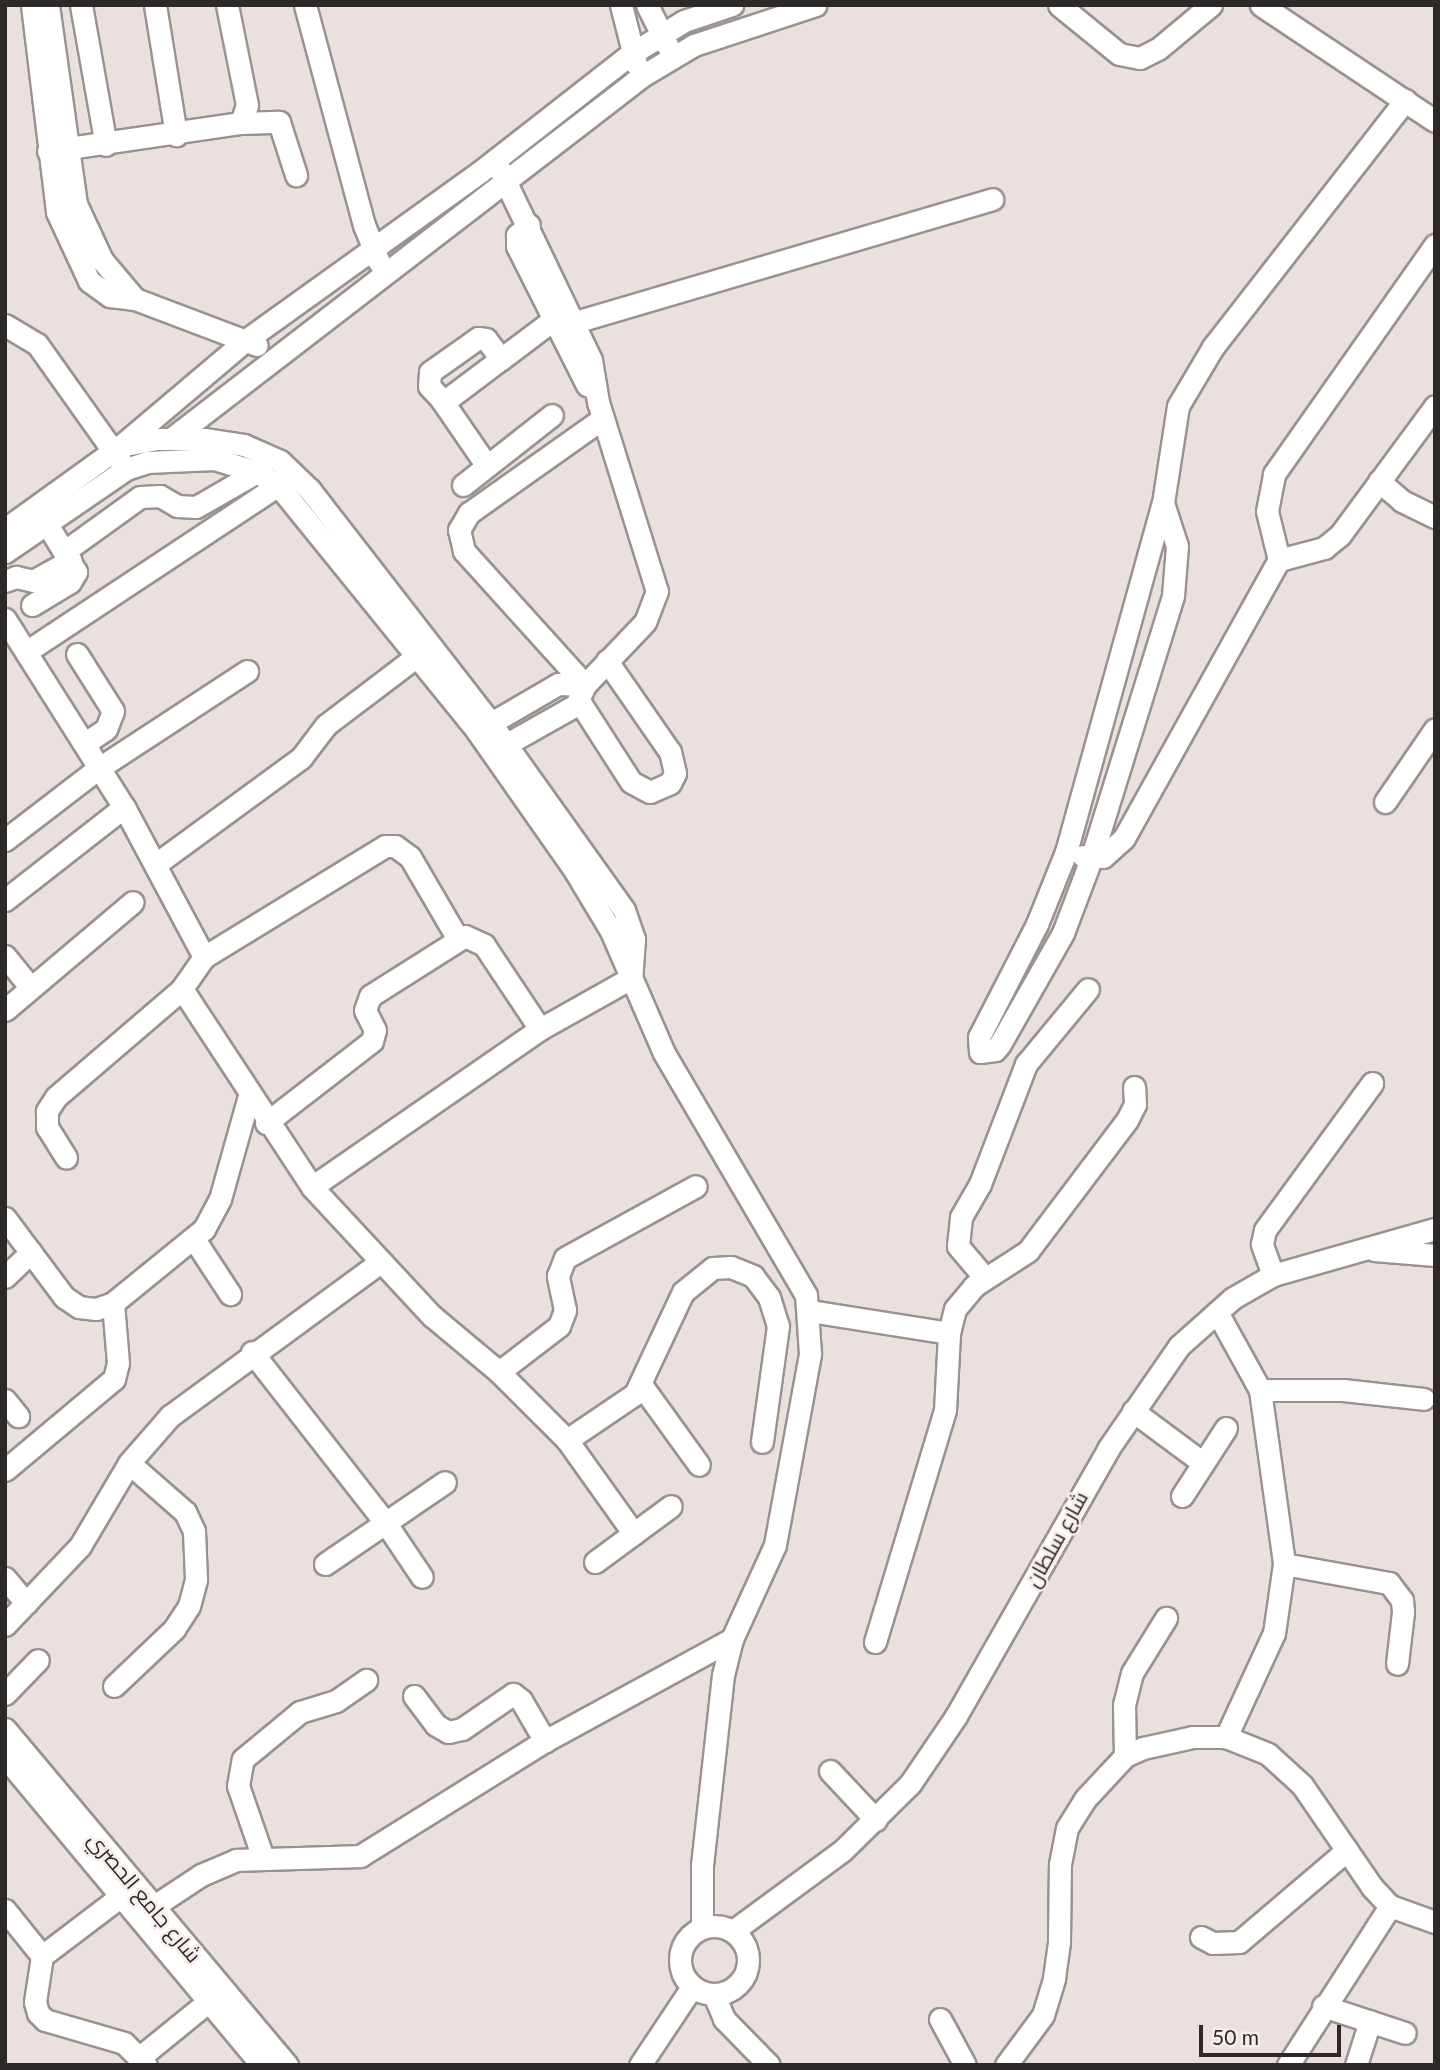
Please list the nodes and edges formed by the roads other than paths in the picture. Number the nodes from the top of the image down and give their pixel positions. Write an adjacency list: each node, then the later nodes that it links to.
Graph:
1 (32, 5): 23 (street)
2 (48, 5): 23 (street)
3 (81, 5): 22 (street)
4 (155, 5): 21 (street)
5 (227, 5): 20 (street)
6 (305, 5): 30 (street)
7 (621, 5): 15 (street)
8 (647, 5): 14 (street)
9 (732, 5): 14 (street)
10 (816, 5): 16 (street)
11 (1059, 5): 12 (street)
12 (1212, 5)
13 (1261, 5): 18 (street)
14 (659, 37): 15 (street); 16 (street)
15 (631, 54): 17 (street); 24 (street)
16 (676, 54): 17 (street)
17 (642, 76): 26 (street)
18 (1405, 100): 19 (street); 50 (street)
19 (1435, 121)
20 (241, 123): 21 (street); 25 (street)
21 (176, 135): 22 (street)
22 (106, 145): 23 (street)
23 (57, 151): 35 (street)
24 (487, 165): 26 (street); 28 (street)
25 (296, 175)
26 (499, 187): 31 (street); 33 (street)
27 (992, 199): 33 (street)
28 (390, 237): 30 (street); 31 (street)
29 (1435, 244): 56 (street)
30 (372, 251): 32 (street); 35 (street)
31 (403, 257): 32 (street)
32 (385, 271): 36 (street)
33 (564, 320): 37 (street); 40 (street)
34 (5, 325): 43 (street)
35 (246, 340): 36 (street); 43 (street)
36 (278, 354): 42 (street)
37 (501, 359): 38 (street); 38 (street)
38 (441, 399): 44 (street)
39 (1435, 406): 47 (street)
40 (601, 410): 63 (street); 65 (street)
41 (552, 415): 44 (street)
42 (172, 439): 43 (street); 66 (street)
43 (116, 448): 45 (street); 53 (street)
44 (487, 466): 49 (street)
45 (126, 469): 46 (street); 52 (street)
46 (257, 472): 48 (street); 55 (street)
47 (1379, 481): 51 (street); 56 (street)
48 (278, 485): 60 (street); 62 (street)
49 (463, 485)
50 (1163, 503): 74 (street); 75 (street)
51 (1435, 517)
52 (47, 524): 54 (street); 55 (street)
53 (5, 529)
54 (5, 552)
55 (68, 555): 57 (street); 58 (street)
56 (1279, 560): 75 (street)
57 (5, 581)
58 (32, 605)
59 (5, 619): 60 (street)
60 (26, 652): 68 (street)
61 (77, 654): 68 (street)
62 (417, 656): 66 (street); 76 (street)
63 (607, 661): 65 (street); 65 (street)
64 (247, 671): 70 (street)
65 (582, 693): 66 (street); 69 (street)
66 (484, 727): 69 (street); 82 (street)
67 (1435, 729): 71 (street)
68 (85, 743): 70 (street)
69 (505, 745): 82 (street)
70 (99, 768): 72 (street); 73 (street)
71 (1385, 802)
72 (124, 807): 76 (street); 77 (street)
73 (5, 840)
74 (1066, 852): 75 (street); 75 (street)
75 (1091, 859)
76 (156, 864): 81 (street)
77 (5, 900)
78 (133, 902): 83 (street)
79 (458, 939): 81 (street); 87 (street); 91 (street)
80 (5, 957): 83 (street)
81 (204, 957): 84 (street)
82 (631, 978): 87 (street); 107 (street)
83 (31, 988): 86 (street)
84 (182, 989): 90 (street); 92 (street)
85 (1088, 989): 104 (street)
86 (5, 1010)
87 (540, 1029): 93 (street)
88 (1373, 1083): 102 (street)
89 (1134, 1087): 104 (street)
90 (249, 1096): 91 (street); 97 (street)
91 (266, 1123): 93 (street)
92 (66, 1157)
93 (312, 1186): 101 (street)
94 (696, 1186): 111 (street)
95 (5, 1218): 99 (street)
96 (1435, 1228): 98 (street, شارع سلطان)
97 (194, 1239): 105 (street); 106 (street)
98 (1347, 1250): 100 (street); 102 (street, شارع سلطان)
99 (31, 1252): 103 (street); 106 (street)
100 (1435, 1255)
101 (379, 1263): 110 (street); 111 (street)
102 (1273, 1275): 108 (street, شارع سلطان)
103 (5, 1277)
104 (985, 1278): 109 (street)
105 (230, 1294)
106 (113, 1303): 122 (street)
107 (810, 1311): 109 (street); 136 (street)
108 (1217, 1312): 113 (street); 115 (street, شارع سلطان)
109 (949, 1333): 137 (street)
110 (252, 1352): 119 (street); 126 (street)
111 (499, 1372): 117 (street)
112 (642, 1386): 117 (street); 118 (street); 121 (street)
113 (1260, 1390): 114 (street); 130 (street)
114 (1424, 1399)
115 (1133, 1411): 120 (street); 150 (street, شارع سلطان)
116 (1226, 1428): 120 (street)
117 (568, 1440): 127 (street)
118 (762, 1442)
119 (129, 1463): 133 (street); 141 (street)
120 (1203, 1463): 124 (street)
121 (699, 1465)
122 (5, 1470)
123 (445, 1482): 126 (street)
124 (1182, 1496)
125 (671, 1506): 127 (street)
126 (385, 1522): 129 (street); 131 (street)
127 (634, 1534): 128 (street)
128 (595, 1562)
129 (325, 1564)
130 (1284, 1564): 139 (street); 145 (street)
131 (422, 1577)
132 (5, 1578): 133 (street)
133 (26, 1604): 135 (street)
134 (1166, 1618): 147 (street)
135 (5, 1625)
136 (732, 1639): 146 (street); 158 (street)
137 (875, 1642)
138 (38, 1660): 142 (street)
139 (1397, 1664)
140 (366, 1680): 152 (street)
141 (114, 1686)
142 (5, 1694)
143 (414, 1696): 146 (street)
144 (5, 1729): 156 (street, شارع جامع الحصري)
145 (1226, 1737): 147 (street); 151 (street)
146 (545, 1741): 152 (street)
147 (1125, 1756): 175 (street)
148 (5, 1757): 153 (street, شارع جامع الحصري)
149 (830, 1771): 150 (street)
150 (876, 1820): 159 (street, شارع سلطان)
151 (1347, 1850): 154 (street); 160 (street)
152 (263, 1858): 156 (street)
153 (121, 1896): 156 (street, شارع جامع الحصري); 161 (street)
154 (1390, 1906): 157 (street); 165 (street)
155 (5, 1910): 161 (street)
156 (146, 1912): 164 (street, شارع جامع الحصري); 171 (street, شارع جامع الحصري)
157 (1435, 1922)
158 (702, 1928): 159 (street); 162 (street)
159 (733, 1931): 163 (street)
160 (1200, 1937)
161 (42, 1956): 169 (street)
162 (692, 1987): 163 (street); 172 (street)
163 (714, 1995): 173 (street)
164 (209, 2001): 169 (street); 170 (street, شارع جامع الحصري)
165 (1323, 2006): 167 (street); 176 (street)
166 (940, 2019): 174 (street)
167 (1370, 2021): 168 (street); 177 (street)
168 (1405, 2032)
169 (143, 2061)
170 (262, 2065)
171 (286, 2065)
172 (640, 2065)
173 (769, 2065)
174 (965, 2065)
175 (1006, 2065)
176 (1288, 2065)
177 (1356, 2065)

